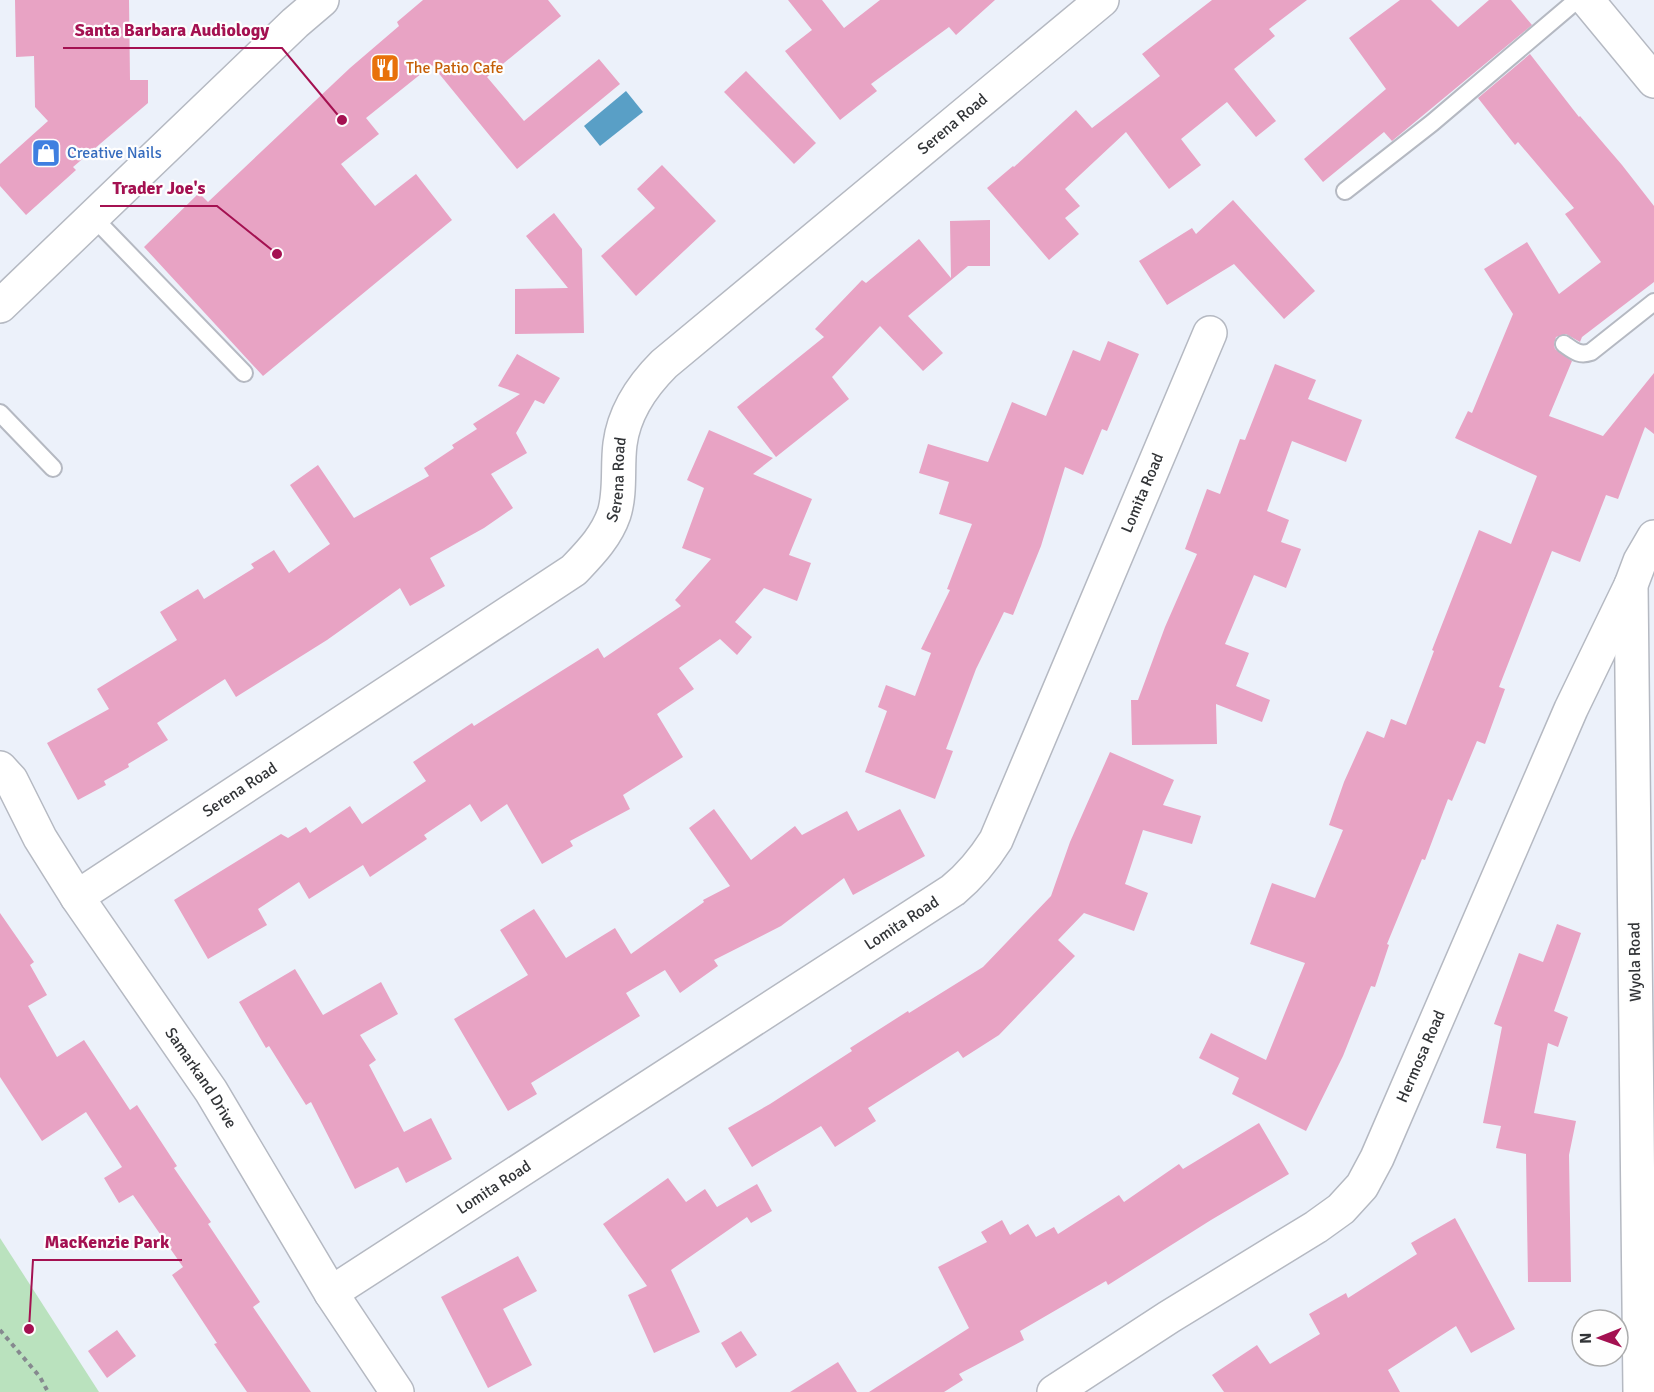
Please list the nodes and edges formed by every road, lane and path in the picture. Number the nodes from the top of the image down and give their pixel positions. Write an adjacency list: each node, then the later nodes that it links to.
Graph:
1 (322, 0): 7 (street)
2 (1102, 0): 18 (street, Serena Road)
3 (1577, 0): 6 (lane)
4 (1587, 0): 5 (street)
5 (1654, 81)
6 (1345, 191)
7 (92, 216): 9 (street); 12 (lane)
8 (1654, 302): 11 (lane)
9 (0, 306)
10 (1210, 333): 19 (street, Lomita Road)
11 (1564, 344)
12 (244, 373)
13 (0, 413): 14 (lane)
14 (52, 468)
15 (1654, 537): 16 (street, Wyola Road)
16 (1631, 585): 23 (street, Hermosa Road); 24 (street, Wyola Road)
17 (0, 768): 18 (street, Samarkand Drive)
18 (77, 897): 19 (street, Samarkand Drive)
19 (331, 1293): 22 (street, Samarkand Drive)
20 (0, 1330): 21 (path)
21 (48, 1392)
22 (397, 1392)
23 (1054, 1392)
24 (1640, 1392)

